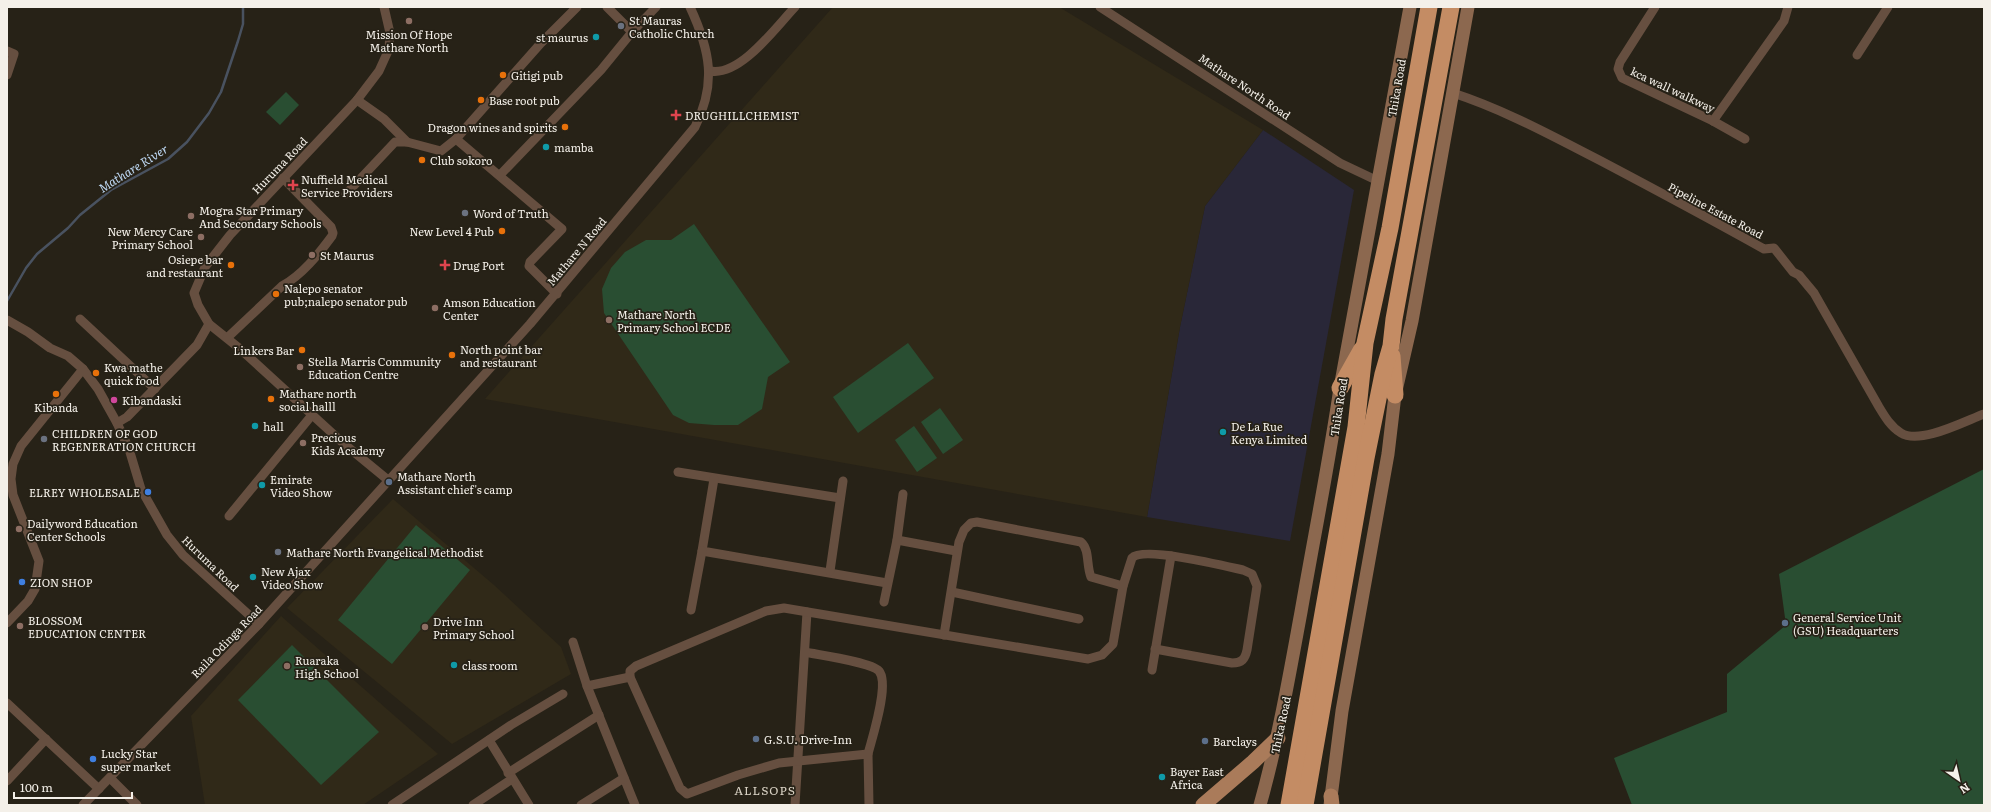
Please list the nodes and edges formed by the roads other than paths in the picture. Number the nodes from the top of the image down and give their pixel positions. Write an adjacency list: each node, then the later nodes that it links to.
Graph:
1 (384, 7): 21 (street, Huruma Road)
2 (577, 7): 23 (street)
3 (607, 7): 15 (street)
4 (656, 7): 15 (street)
5 (690, 7): 18 (street, Mathare N Road)
6 (795, 7): 18 (street)
7 (1100, 7): 28 (street, Mathare North Road)
8 (1410, 7): 28 (main road, Thika Road)
9 (1429, 7): 35 (highway, Thika Road)
10 (1451, 7): 36 (highway)
11 (1468, 7): 20 (main road)
12 (1654, 7): 22 (street, kca wall walkway)
13 (1788, 7): 22 (street)
14 (1888, 7): 17 (street)
15 (632, 32): 26 (street)
16 (7, 51): 19 (street)
17 (1857, 55)
18 (710, 70): 30 (street, Mathare N Road)
19 (7, 75)
20 (1453, 93): 40 (main road); 41 (street, Pipeline Estate Road)
21 (358, 100): 25 (street); 27 (street, Huruma Road)
22 (1713, 121): 24 (street, kca wall walkway)
23 (456, 139): 25 (street); 26 (street)
24 (1745, 139)
25 (407, 142): 29 (street)
26 (500, 175): 30 (street)
27 (283, 178): 33 (street, Huruma Road); 34 (street)
28 (1378, 181): 38 (main road, Thika Road)
29 (346, 194)
30 (557, 294): 46 (street, Mathare N Road)
31 (7, 320): 37 (street, Huruma Road)
32 (80, 320): 39 (street)
33 (209, 324): 34 (street); 39 (street)
34 (227, 338): 42 (street)
35 (1365, 343): 38 (highway); 97 (highway, Thika Road)
36 (1391, 346): 40 (highway); 98 (highway)
37 (83, 370): 43 (street, Huruma Road); 63 (street)
38 (1340, 388): 75 (main road, Thika Road)
39 (156, 389): 43 (street)
40 (1396, 395): 85 (main road)
41 (1984, 414)
42 (312, 415): 46 (street); 50 (street)
43 (117, 423): 64 (street, Huruma Road)
44 (678, 472): 45 (street)
45 (714, 478): 49 (street); 52 (street)
46 (388, 480): 64 (street, Raila Odinga Road)
47 (843, 481): 49 (street)
48 (903, 494): 51 (street)
49 (840, 498): 55 (street)
50 (229, 516)
51 (897, 540): 53 (street); 56 (street)
52 (702, 551): 55 (street); 60 (street)
53 (956, 551): 57 (street); 58 (street)
54 (1171, 556): 57 (street); 67 (street); 67 (street)
55 (830, 571): 56 (street)
56 (887, 583): 59 (street)
57 (1123, 586): 65 (street)
58 (952, 592): 62 (street); 65 (street)
59 (884, 602)
60 (691, 610)
61 (808, 612): 65 (street); 68 (street); 70 (street)
62 (1079, 619)
63 (7, 623)
64 (259, 624): 81 (street, Raila Odinga Road)
65 (944, 635)
66 (573, 642): 71 (street)
67 (1156, 650): 69 (street)
68 (805, 652): 78 (street); 79 (street)
69 (1152, 670)
70 (630, 677): 71 (street); 79 (street)
71 (587, 686): 74 (street)
72 (563, 694): 77 (street)
73 (7, 703): 76 (street)
74 (599, 715): 80 (street); 82 (street)
75 (1278, 738): 95 (main road); 96 (main road, Thika Road)
76 (46, 740): 83 (street); 84 (street)
77 (490, 740): 80 (street); 88 (street)
78 (868, 754): 79 (street); 94 (street)
79 (797, 760): 93 (street)
80 (510, 776): 89 (street); 90 (street)
81 (110, 778): 84 (street, Raila Odinga Road); 87 (street)
82 (624, 778): 91 (street); 92 (street)
83 (7, 781)
84 (99, 789): 86 (street, Raila Odinga Road)
85 (1331, 802)
86 (83, 805)
87 (137, 805)
88 (392, 805)
89 (473, 805)
90 (529, 805)
91 (581, 805)
92 (635, 805)
93 (795, 805)
94 (869, 805)
95 (1203, 805)
96 (1260, 805)
97 (1289, 805)
98 (1305, 805)

